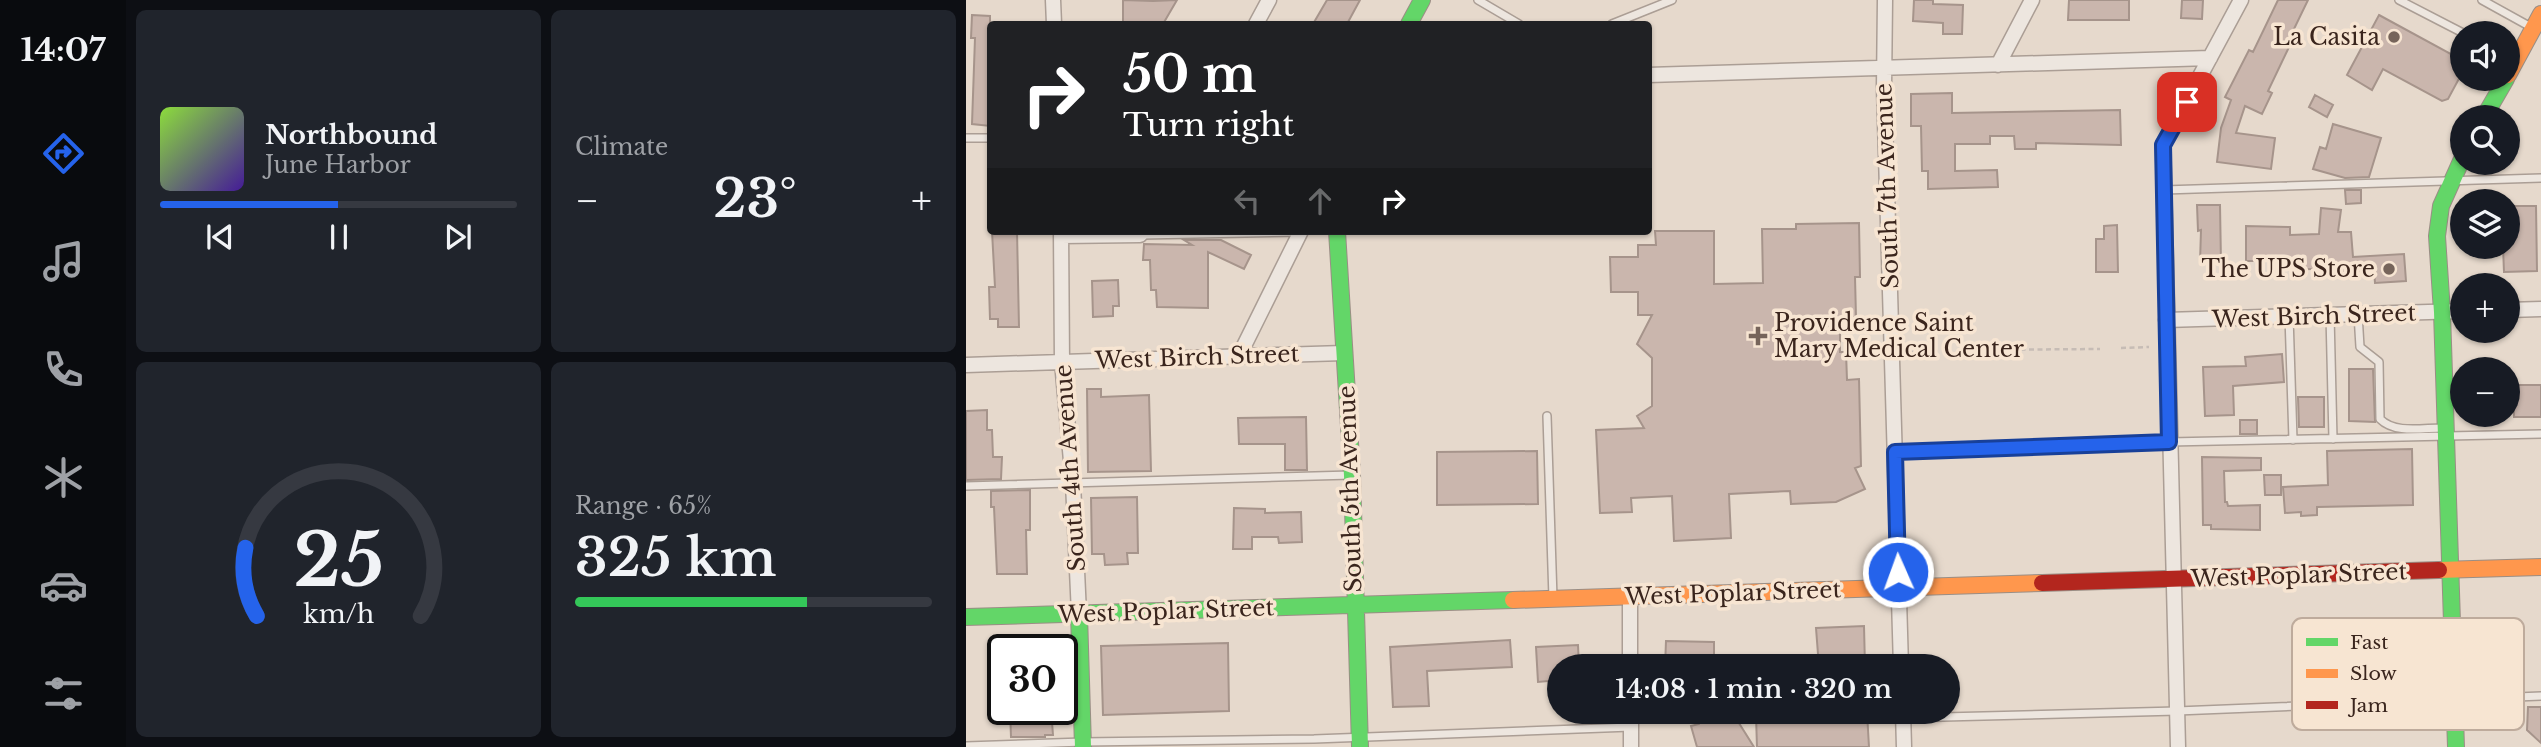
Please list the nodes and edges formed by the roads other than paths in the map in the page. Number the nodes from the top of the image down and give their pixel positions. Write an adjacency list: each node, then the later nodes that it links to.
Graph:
1 (1053, 0): 12 (street)
2 (1269, 0): 13 (street)
3 (1422, 0): 14 (main road)
4 (1478, 0): 15 (lane)
5 (1672, 0): 11 (lane)
6 (1885, 0): 23 (street, South 7th Avenue)
7 (2032, 0): 22 (street)
8 (2241, 0): 21 (street)
9 (2399, 0): 18 (lane)
10 (2482, 0): 19 (lane)
11 (1637, 15): 16 (lane); 17 (lane)
12 (1054, 21)
13 (1258, 21)
14 (1411, 21)
15 (1514, 21)
16 (1620, 21)
17 (1639, 21)
18 (2450, 26)
19 (2537, 28): 20 (main road)
20 (2520, 48)
21 (2210, 58): 22 (street); 30 (street)
22 (1998, 65): 23 (street)
23 (1883, 68): 24 (street); 52 (street, South 7th Avenue)
24 (1652, 75)
25 (966, 138): 26 (lane)
26 (987, 138)
27 (2455, 175): 29 (main road)
28 (2541, 178): 29 (lane)
29 (2452, 181): 30 (lane); 36 (main road)
30 (2163, 190): 41 (street)
31 (1061, 235): 44 (street, South 4th Avenue)
32 (1299, 235): 43 (street)
33 (1337, 235): 42 (main road, South 5th Avenue)
34 (2541, 309): 35 (street)
35 (2520, 310)
36 (2442, 312): 37 (street, West Birch Street); 38 (street, West Birch Street); 47 (main road)
37 (2450, 312)
38 (2358, 314): 39 (street, West Birch Street); 47 (lane)
39 (2330, 315): 40 (street, West Birch Street); 49 (lane)
40 (2289, 316): 41 (street, West Birch Street); 50 (lane)
41 (2166, 320): 51 (street)
42 (1344, 353): 43 (street, West Birch Street); 53 (main road, South 5th Avenue)
43 (1239, 356): 44 (street, West Birch Street)
44 (1062, 362): 45 (street, West Birch Street); 54 (street, South 4th Avenue)
45 (966, 365)
46 (1547, 416): 61 (lane)
47 (2446, 432): 48 (lane); 49 (lane); 57 (main road)
48 (2541, 434)
49 (2333, 439): 50 (lane)
50 (2293, 440): 51 (lane)
51 (2169, 442): 52 (lane); 58 (street)
52 (1895, 452): 59 (street, South 7th Avenue)
53 (1352, 475): 54 (lane); 62 (main road, South 5th Avenue)
54 (1073, 484): 55 (lane); 63 (street, South 4th Avenue)
55 (966, 486)
56 (2541, 568): 57 (main road, West Poplar Street)
57 (2450, 570): 58 (main road, West Poplar Street); 65 (main road)
58 (2173, 579): 59 (main road, West Poplar Street); 69 (street)
59 (1899, 588): 60 (main road, West Poplar Street); 67 (street, South 7th Avenue)
60 (1630, 597): 61 (main road, West Poplar Street); 66 (street)
61 (1553, 599): 62 (main road, West Poplar Street)
62 (1355, 606): 63 (main road, West Poplar Street); 74 (main road, South 5th Avenue)
63 (1079, 614): 64 (main road, West Poplar Street); 75 (main road, South 4th Avenue)
64 (966, 617)
65 (2451, 618)
66 (1630, 654)
67 (1901, 654)
68 (2292, 706): 69 (lane)
69 (2177, 711): 70 (lane); 79 (street)
70 (1960, 714)
71 (1569, 724): 74 (lane)
72 (1631, 724): 77 (street)
73 (1903, 724): 78 (street)
74 (1359, 741): 75 (lane)
75 (1083, 744): 76 (lane)
76 (966, 746)
77 (1631, 747)
78 (1904, 747)
79 (2178, 747)

